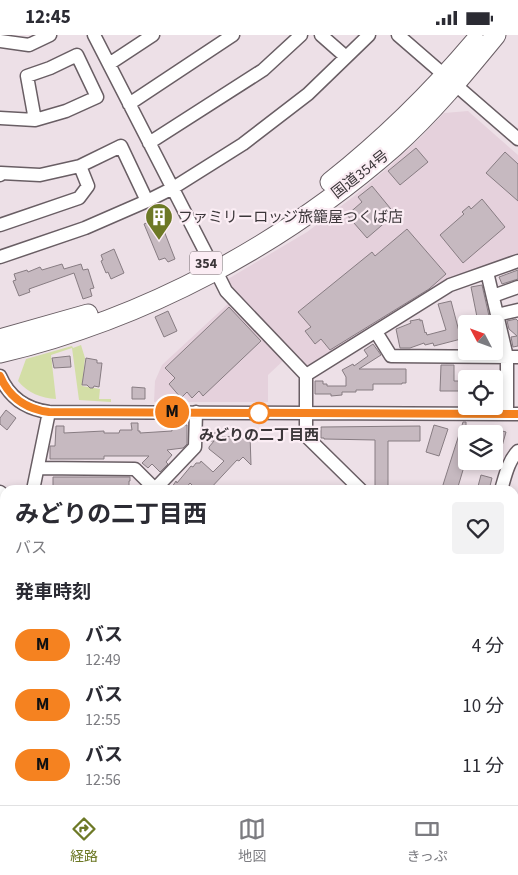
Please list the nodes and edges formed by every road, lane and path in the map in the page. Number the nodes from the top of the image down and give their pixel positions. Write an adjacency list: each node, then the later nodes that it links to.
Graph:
1 (50, 35): 11 (street)
2 (94, 35): 13 (street)
3 (153, 35): 13 (street)
4 (233, 35): 15 (street)
5 (301, 35): 19 (street)
6 (321, 35): 12 (street)
7 (369, 35): 12 (street)
8 (398, 35): 14 (street)
9 (480, 35): 14 (highway, 国道354号 / 354)
10 (496, 35): 14 (highway, 国道354号 / 354)
11 (0, 41)
12 (346, 57): 22 (street)
13 (109, 64): 15 (street)
14 (450, 81): 18 (street); 27 (highway, 国道354号 / 354)
15 (129, 103): 19 (street)
16 (0, 118): 17 (street)
17 (35, 120): 17 (street)
18 (518, 139)
19 (149, 143): 22 (street)
20 (80, 165): 21 (street); 23 (street); 24 (street)
21 (0, 175)
22 (173, 188): 23 (street); 27 (street)
23 (147, 201): 25 (street)
24 (0, 225)
25 (0, 257)
26 (518, 261): 28 (street)
27 (213, 266): 35 (highway, 国道354号 / 354); 36 (highway, 国道354号 / 354); 38 (street)
28 (487, 272): 30 (street); 33 (street)
29 (518, 287): 30 (street)
30 (493, 296): 32 (street)
31 (518, 310): 32 (street)
32 (497, 315)
33 (376, 332): 37 (street); 38 (street)
34 (503, 332): 37 (street)
35 (0, 339)
36 (0, 353)
37 (512, 357): 43 (street)
38 (306, 375): 42 (street)
39 (0, 376): 40 (street)
40 (49, 412): 41 (street); 45 (street)
41 (196, 412): 42 (street); 48 (street)
42 (305, 413): 43 (street); 49 (street)
43 (513, 414)
44 (518, 451): 50 (street)
45 (38, 469): 46 (street); 47 (street)
46 (34, 485)
47 (152, 485)
48 (160, 485)
49 (356, 485)
50 (503, 485)

